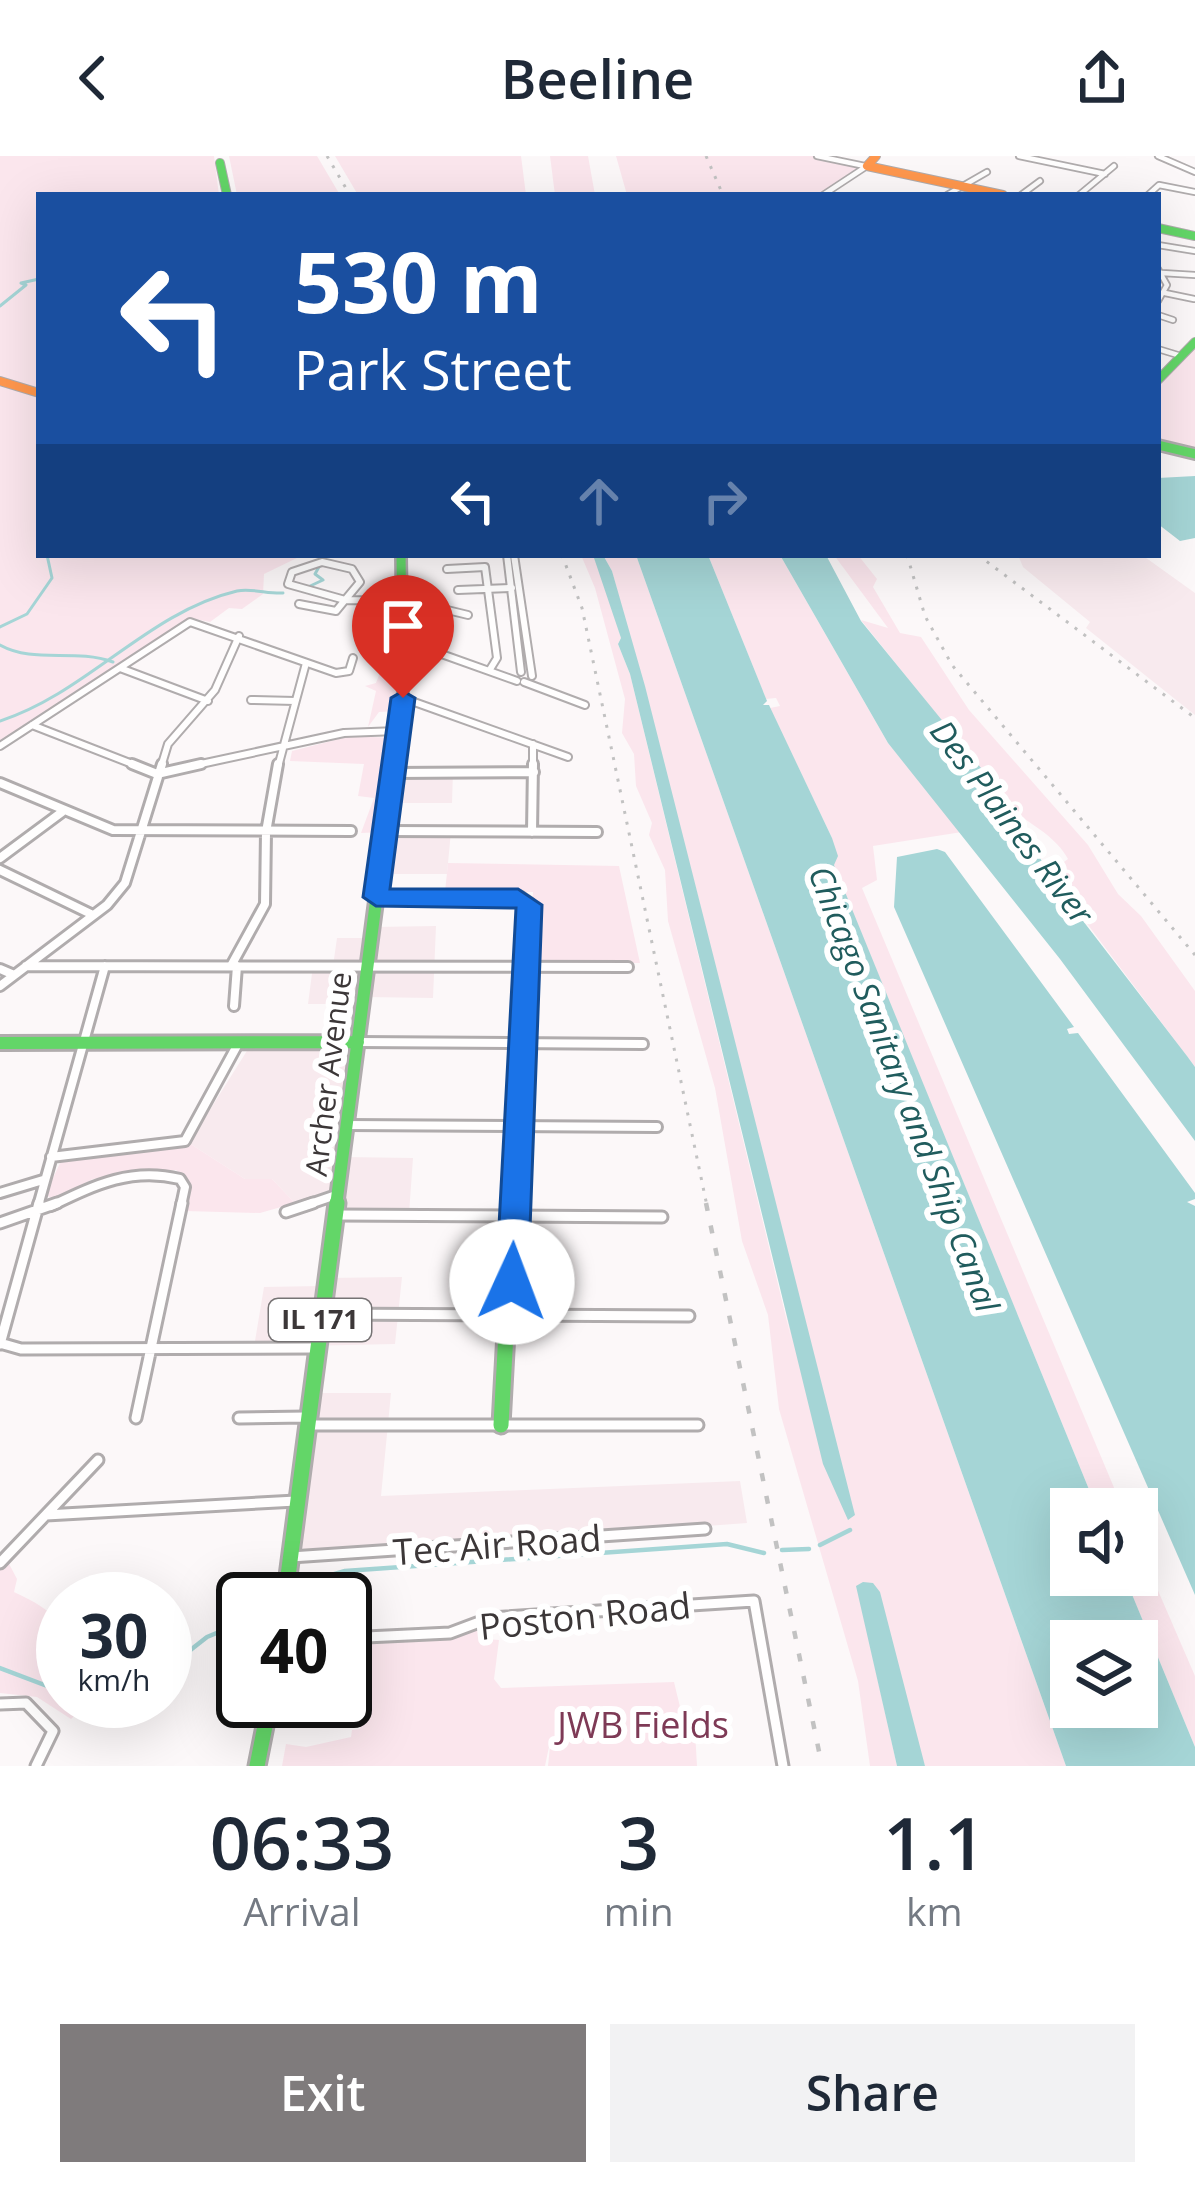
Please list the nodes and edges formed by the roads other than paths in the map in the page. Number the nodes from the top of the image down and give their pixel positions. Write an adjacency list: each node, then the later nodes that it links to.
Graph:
1 (817, 156): 4 (street)
2 (1019, 156): 9 (street)
3 (1158, 156): 8 (street)
4 (872, 161): 11 (main road); 13 (street)
5 (220, 163): 12 (main road)
6 (1114, 166): 9 (street)
7 (987, 172): 11 (street)
8 (1195, 172)
9 (1105, 173): 17 (street)
10 (1040, 181): 16 (street)
11 (963, 187): 14 (street); 15 (main road)
12 (226, 192)
13 (827, 192)
14 (953, 192)
15 (988, 192)
16 (1025, 192)
17 (1083, 192)
18 (1152, 192): 19 (street)
19 (1195, 192)
20 (1161, 229): 21 (main road)
21 (1173, 231): 22 (main road); 23 (street)
22 (1195, 236)
23 (1161, 242)
24 (1161, 245): 25 (street)
25 (1195, 251)
26 (1161, 271): 28 (street)
27 (1161, 275): 29 (street)
28 (1195, 275)
29 (1165, 293): 30 (street); 31 (street)
30 (1161, 298)
31 (1194, 299)
32 (1161, 316): 33 (street)
33 (1173, 320)
34 (1195, 342): 36 (main road)
35 (1161, 350): 36 (street)
36 (1180, 356): 37 (main road)
37 (1161, 377)
38 (0, 381): 39 (main road)
39 (36, 392)
40 (1161, 446): 41 (main road)
41 (1195, 454)
42 (401, 558): 49 (main road, Archer Avenue / IL 171)
43 (511, 558): 45 (street)
44 (447, 569): 46 (street)
45 (516, 588): 46 (street); 58 (street)
46 (487, 589): 47 (street); 57 (street)
47 (458, 590)
48 (341, 600): 48 (street); 49 (street); 50 (street)
49 (402, 600): 51 (street); 53 (main road, Archer Avenue / IL 171)
50 (299, 604)
51 (468, 615)
52 (238, 636): 55 (street); 56 (street); 60 (street)
53 (404, 647): 57 (street); 59 (main road, Archer Avenue / IL 171)
54 (353, 658): 55 (street)
55 (306, 663): 62 (street)
56 (119, 668): 60 (street); 64 (street)
57 (491, 669): 58 (street)
58 (523, 678): 63 (street)
59 (403, 698): 65 (main road, Archer Avenue / IL 171); 66 (street)
60 (208, 700): 72 (street)
61 (251, 700): 62 (street)
62 (295, 701): 68 (street)
63 (585, 705)
64 (32, 725): 67 (street); 72 (street)
65 (398, 731): 68 (street); 70 (main road, Archer Avenue / IL 171)
66 (532, 744): 69 (street); 71 (street)
67 (0, 746)
68 (281, 749): 72 (street); 77 (street)
69 (568, 757)
70 (393, 772): 71 (street); 78 (main road, Archer Avenue / IL 171)
71 (535, 772): 79 (street)
72 (157, 773): 75 (street)
73 (0, 783): 74 (street)
74 (62, 812): 75 (street); 81 (street)
75 (143, 831): 77 (street); 84 (street)
76 (351, 831): 77 (street)
77 (266, 832): 87 (street)
78 (385, 832): 79 (street); 83 (main road, Archer Avenue / IL 171)
79 (532, 832): 80 (street)
80 (597, 832)
81 (0, 858)
82 (0, 870): 84 (street)
83 (376, 897): 88 (main road, Archer Avenue / IL 171); 89 (main road)
84 (93, 915): 85 (street)
85 (26, 966): 86 (street); 92 (street)
86 (105, 966): 87 (street); 99 (street)
87 (234, 966): 88 (street); 94 (street)
88 (368, 966): 89 (street); 97 (main road, Archer Avenue / IL 171)
89 (526, 967): 90 (street); 98 (main road)
90 (628, 967)
91 (0, 969): 92 (street)
92 (14, 975): 93 (street)
93 (0, 986)
94 (234, 1006)
95 (0, 1042): 99 (main road)
96 (239, 1042): 97 (main road); 99 (main road); 104 (street)
97 (358, 1042): 98 (street); 101 (main road, Archer Avenue / IL 171)
98 (522, 1043): 100 (street); 102 (main road)
99 (83, 1044): 104 (street)
100 (643, 1044)
101 (346, 1125): 102 (street); 107 (main road, Archer Avenue / IL 171)
102 (520, 1127): 103 (street); 111 (main road)
103 (657, 1127)
104 (51, 1157): 105 (street)
105 (45, 1179): 106 (street); 108 (street)
106 (0, 1192)
107 (338, 1195): 109 (street); 110 (main road, Archer Avenue / IL 171)
108 (35, 1212): 113 (street); 117 (street); 119 (street)
109 (286, 1212)
110 (334, 1215): 111 (street); 114 (main road, Archer Avenue / IL 171)
111 (515, 1216): 112 (street); 115 (main road)
112 (662, 1217)
113 (0, 1223)
114 (321, 1314): 115 (street); 118 (main road, Archer Avenue / IL 171)
115 (511, 1315): 116 (street); 123 (main road)
116 (689, 1316)
117 (0, 1344): 119 (street)
118 (315, 1348): 119 (street); 122 (main road, Archer Avenue / IL 171)
119 (150, 1349): 120 (street)
120 (136, 1418)
121 (239, 1418): 122 (street)
122 (306, 1421): 123 (street); 126 (main road, Archer Avenue / IL 171)
123 (501, 1425): 124 (street)
124 (698, 1425)
125 (98, 1460): 127 (street)
126 (296, 1501): 127 (street); 129 (main road, Archer Avenue / IL 171)
127 (46, 1515): 130 (street)
128 (705, 1529): 129 (street, Tec Air Road)
129 (290, 1557): 131 (main road, Archer Avenue / IL 171)
130 (0, 1563)
131 (288, 1572)
132 (372, 1637): 137 (street, Poston Road)
133 (0, 1704): 135 (street)
134 (265, 1728): 136 (main road)
135 (36, 1766)
136 (257, 1766)
137 (783, 1766)

